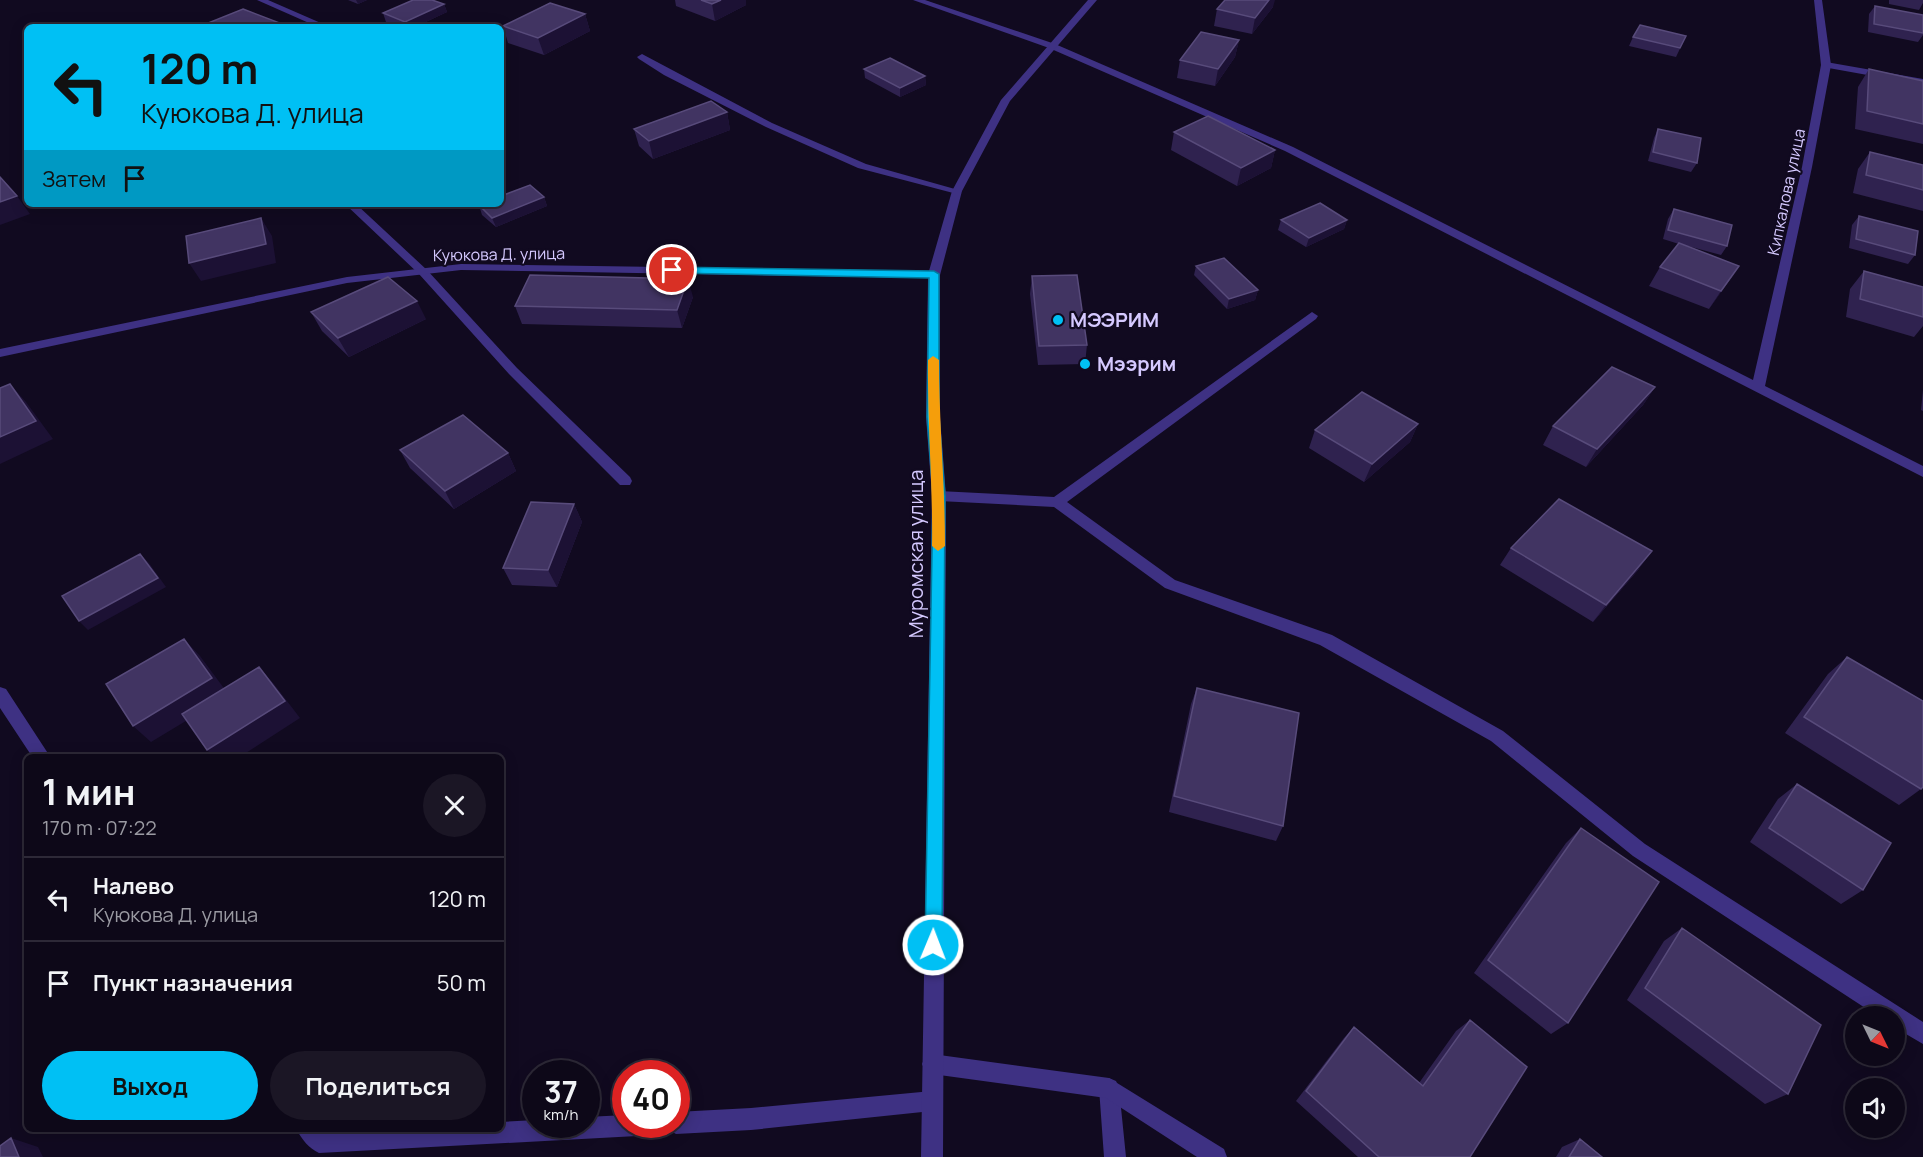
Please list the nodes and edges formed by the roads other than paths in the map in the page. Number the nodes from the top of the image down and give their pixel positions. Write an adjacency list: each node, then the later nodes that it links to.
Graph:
1 (261, 0): 5 (street)
2 (917, 0): 6 (street)
3 (1093, 0): 6 (street, Муромская улица)
4 (1818, 0): 8 (street, Кипкалова улица)
5 (319, 24)
6 (1052, 46): 10 (street, Муромская улица); 16 (street)
7 (642, 57): 10 (street)
8 (1826, 65): 9 (street); 16 (street, Кипкалова улица)
9 (1923, 82)
10 (957, 191): 13 (street, Муромская улица)
11 (353, 207): 12 (street)
12 (423, 272): 13 (street, Куюкова Д. улица); 15 (street, Куюкова Д. улица); 18 (street)
13 (934, 274): 19 (street, Муромская улица)
14 (1312, 316): 20 (street)
15 (0, 353)
16 (1758, 388): 17 (street)
17 (1923, 472)
18 (626, 481)
19 (939, 496): 20 (street); 24 (street, Муромская улица)
20 (1057, 502): 23 (street)
21 (0, 694): 22 (street)
22 (40, 754)
23 (1923, 1034)
24 (932, 1064): 25 (street); 26 (street, Муромская улица)
25 (1109, 1088): 31 (street); 32 (street)
26 (932, 1101): 27 (street); 30 (street, Муромская улица)
27 (690, 1122)
28 (612, 1126): 29 (street)
29 (315, 1143)
30 (932, 1157)
31 (1115, 1157)
32 (1216, 1157)

